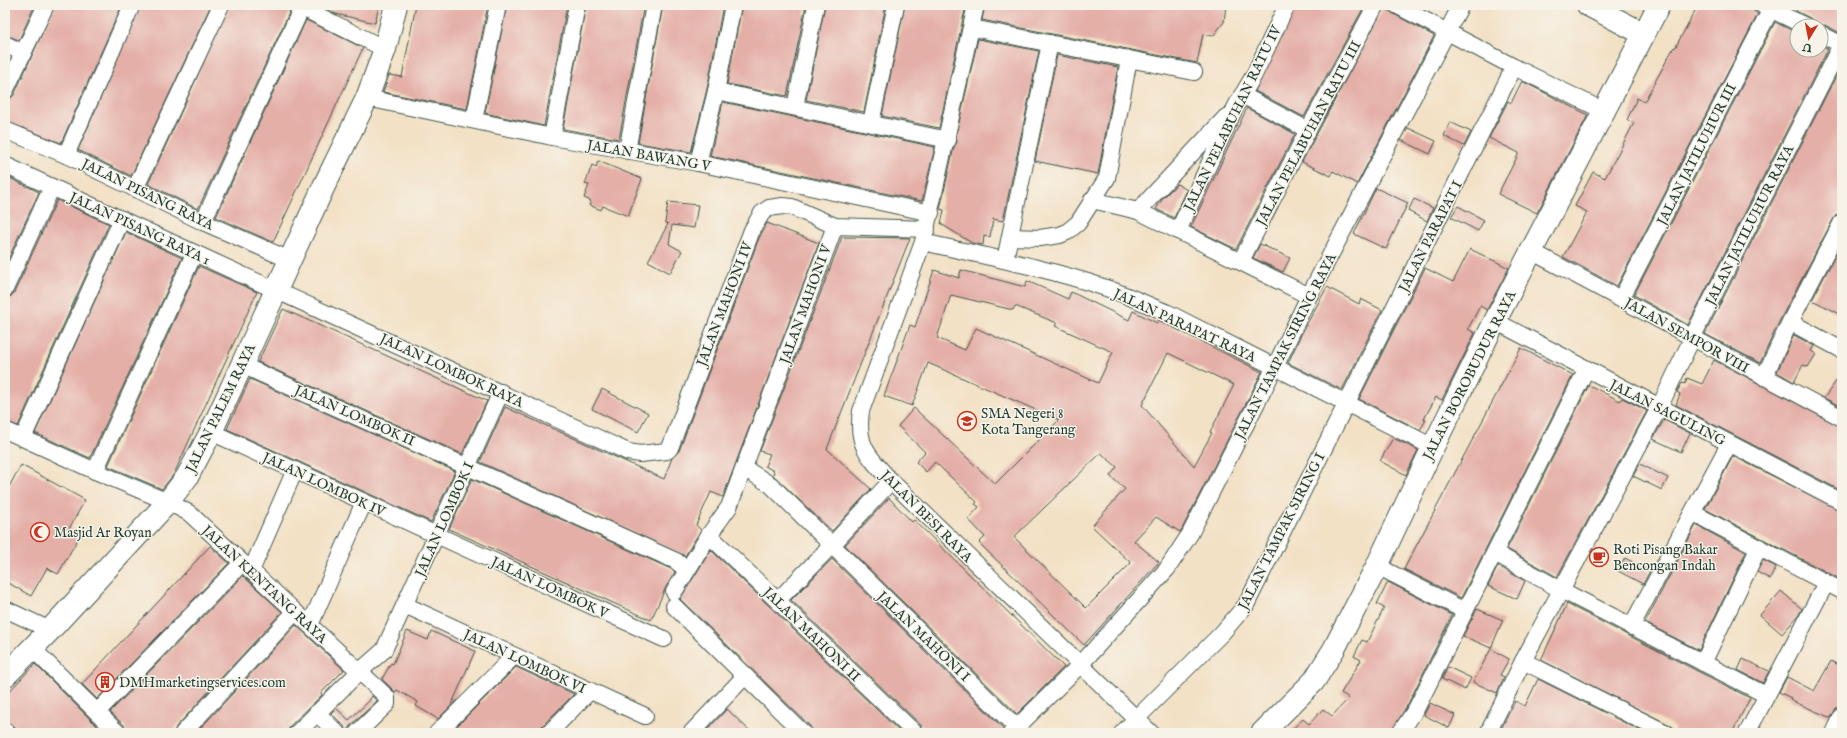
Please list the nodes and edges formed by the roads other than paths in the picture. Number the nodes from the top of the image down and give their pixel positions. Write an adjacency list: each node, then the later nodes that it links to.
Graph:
1 (46, 5): 29 (street)
2 (132, 5): 46 (street)
3 (221, 5): 50 (street)
4 (396, 5): 28 (street, JALAN PALEM RAYA)
5 (498, 5): 39 (street)
6 (577, 5): 43 (street)
7 (654, 5): 45 (street)
8 (733, 5): 34 (street)
9 (816, 5): 37 (street)
10 (896, 5): 40 (street)
11 (976, 5): 21 (street, JALAN BESI RAYA)
12 (1287, 5): 36 (street, JALAN PELABUHAN RATU IV)
13 (1376, 5): 42 (street, JALAN PELABUHAN RATU III)
14 (1396, 5): 22 (street)
15 (1461, 5): 22 (street, JALAN TAMPAK SIRING RAYA)
16 (1588, 5): 23 (street)
17 (1659, 5): 23 (street, JALAN BOROBUDUR RAYA)
18 (301, 6): 28 (street); 55 (street)
19 (1766, 7): 20 (street); 68 (street, JALAN JATILUHUR III)
20 (1789, 18)
21 (972, 28): 25 (street); 44 (street, JALAN BESI RAYA)
22 (1447, 32): 31 (street); 67 (street, JALAN TAMPAK SIRING RAYA)
23 (1644, 34): 38 (street, JALAN BOROBUDUR RAYA)
24 (1829, 38): 27 (street)
25 (1050, 43): 30 (street); 60 (street)
26 (5, 44): 29 (street)
27 (1842, 44): 71 (street, JALAN JATILUHUR RAYA)
28 (385, 49): 35 (street, JALAN PALEM RAYA)
29 (23, 53): 33 (street)
30 (1129, 59): 32 (street); 51 (street)
31 (1514, 68): 38 (street); 78 (street, JALAN PARAPAT I)
32 (1194, 72)
33 (5, 91)
34 (716, 91): 37 (street); 47 (street)
35 (367, 98): 39 (street, JALAN BAWANG V); 65 (street, JALAN PALEM RAYA)
36 (1239, 101): 42 (street); 52 (street); 58 (street, JALAN PELABUHAN RATU IV)
37 (795, 107): 40 (street)
38 (1604, 111): 61 (street, JALAN BOROBUDUR RAYA)
39 (474, 120): 43 (street, JALAN BAWANG V)
40 (871, 123): 44 (street)
41 (5, 130): 46 (street, JALAN PISANG RAYA)
42 (1308, 130): 64 (street, JALAN PELABUHAN RATU III)
43 (552, 138): 45 (street, JALAN BAWANG V)
44 (948, 140): 53 (street, JALAN BESI RAYA)
45 (626, 151): 47 (street, JALAN BAWANG V)
46 (66, 155): 50 (street, JALAN PISANG RAYA)
47 (698, 164): 53 (street, JALAN BAWANG V)
48 (5, 165): 49 (street, JALAN PISANG RAYA 1)
49 (52, 187): 54 (street, JALAN PISANG RAYA 1); 66 (street)
50 (135, 189): 55 (street, JALAN PISANG RAYA)
51 (1092, 200): 52 (street); 60 (street)
52 (1138, 212): 58 (street)
53 (931, 213): 59 (street, JALAN BESI RAYA)
54 (122, 219): 62 (street, JALAN PISANG RAYA 1); 83 (street)
55 (204, 222): 65 (street, JALAN PISANG RAYA)
56 (1842, 222): 70 (street)
57 (835, 226): 59 (street, JALAN MAHONI V); 86 (street, JALAN MAHONI IV); 88 (street, JALAN MAHONI V)
58 (1178, 231): 64 (street)
59 (925, 235): 63 (street, JALAN PARAPAT RAYA); 91 (street, JALAN BESI RAYA)
60 (1011, 237): 63 (street)
61 (1532, 252): 68 (street, JALAN SEMPOR VIII); 69 (street, JALAN BOROBUDUR RAYA)
62 (194, 254): 65 (street, JALAN PISANG RAYA 1); 90 (street)
63 (1005, 260): 74 (street, JALAN PARAPAT RAYA)
64 (1241, 261): 67 (street)
65 (284, 273): 73 (street, JALAN PALEM RAYA); 77 (street, JALAN LOMBOK RAYA)
66 (5, 289)
67 (1309, 296): 74 (street, JALAN TAMPAK SIRING RAYA)
68 (1621, 299): 71 (street, JALAN SEMPOR VIII)
69 (1495, 321): 75 (street, JALAN SAGULING); 85 (street, JALAN BOROBUDUR RAYA)
70 (1790, 322): 72 (street); 76 (street)
71 (1692, 337): 76 (street, JALAN SEMPOR VIII); 79 (street, JALAN JATILUHUR RAYA)
72 (1842, 350)
73 (242, 365): 82 (street, JALAN PALEM RAYA); 87 (street, JALAN LOMBOK II)
74 (1275, 367): 78 (street, JALAN PARAPAT RAYA); 120 (street, JALAN TAMPAK SIRING RAYA)
75 (1586, 370): 79 (street, JALAN SAGULING); 100 (street)
76 (1764, 377): 80 (street, JALAN SEMPOR VIII)
77 (501, 392): 86 (street, JALAN LOMBOK RAYA); 87 (street, JALAN LOMBOK I)
78 (1346, 404): 85 (street, JALAN PARAPAT RAYA); 130 (street, JALAN TAMPAK SIRING I)
79 (1659, 408): 84 (street, JALAN SAGULING); 105 (street, JALAN JATILUHUR RAYA)
80 (1842, 418)
81 (5, 430): 83 (street, JALAN KENTANG RAYA)
82 (211, 432): 89 (street, JALAN LOMBOK IV); 92 (street, JALAN PALEM RAYA)
83 (23, 438): 90 (street, JALAN KENTANG RAYA)
84 (1729, 444): 94 (street, JALAN SAGULING); 95 (street)
85 (1433, 447): 102 (street, JALAN BOROBUDUR RAYA)
86 (648, 454)
87 (468, 466): 96 (street, JALAN LOMBOK I); 101 (street, JALAN LOMBOK II)
88 (744, 468): 97 (street, JALAN MAHONI V); 98 (street)
89 (295, 470): 93 (street, JALAN LOMBOK IV); 103 (street)
90 (94, 471): 92 (street, JALAN KENTANG RAYA)
91 (891, 481): 98 (street); 120 (street, JALAN BESI RAYA)
92 (168, 502): 103 (street, JALAN KENTANG RAYA); 114 (street, JALAN PALEM RAYA)
93 (364, 502): 96 (street, JALAN LOMBOK IV); 112 (street)
94 (1842, 502)
95 (1693, 513): 99 (street); 113 (street)
96 (436, 535): 108 (street, JALAN LOMBOK I); 115 (street, JALAN LOMBOK V)
97 (709, 535): 101 (street, JALAN MAHONI V); 107 (street, JALAN MAHONI II)
98 (832, 545): 107 (street); 131 (street, JALAN MAHONI I)
99 (1760, 547): 104 (street); 119 (street)
100 (1495, 553): 105 (street); 110 (street)
101 (682, 566): 123 (street, JALAN MAHONI V)
102 (1377, 566): 110 (street); 132 (street, JALAN BOROBUDUR RAYA)
103 (247, 567): 111 (street, JALAN KENTANG RAYA); 126 (street)
104 (1826, 583): 106 (street); 125 (street)
105 (1560, 590): 113 (street); 118 (street, JALAN JATILUHUR RAYA)
106 (1842, 591)
107 (778, 600): 143 (street, JALAN MAHONI II)
108 (405, 605): 117 (street, JALAN LOMBOK VI); 121 (street, JALAN LOMBOK I)
109 (5, 609): 114 (street)
110 (1465, 611): 146 (street)
111 (295, 612): 112 (street, JALAN KENTANG RAYA); 136 (street)
112 (310, 625): 121 (street, JALAN KENTANG RAYA)
113 (1631, 627): 119 (street)
114 (50, 630): 116 (street, JALAN PALEM RAYA)
115 (664, 639)
116 (32, 648): 122 (street, JALAN PALEM RAYA); 126 (street)
117 (514, 656): 124 (street, JALAN LOMBOK VI); 140 (street)
118 (1523, 661): 134 (street, JALAN JATILUHUR RAYA); 147 (street)
119 (1703, 663): 125 (street)
120 (1080, 665): 130 (street, JALAN BESI RAYA); 131 (street, JALAN TAMPAK SIRING RAYA)
121 (359, 672): 127 (street, JALAN LOMBOK I); 139 (street, JALAN KENTANG RAYA)
122 (5, 676)
123 (745, 676): 133 (street); 142 (street)
124 (590, 691): 128 (street, JALAN LOMBOK VI); 141 (street)
125 (1766, 695): 148 (street)
126 (97, 712): 135 (street)
127 (317, 713): 137 (street, JALAN LOMBOK I); 138 (street)
128 (645, 716)
129 (1842, 716): 149 (street)
130 (1137, 719): 144 (street, JALAN TAMPAK SIRING I); 145 (street, JALAN BESI RAYA)
131 (1014, 730)
132 (1266, 731)
133 (800, 732)
134 (1490, 732)
135 (118, 733)
136 (183, 733)
137 (297, 733)
138 (337, 733)
139 (357, 733)
140 (437, 733)
141 (549, 733)
142 (691, 733)
143 (915, 733)
144 (1122, 733)
145 (1151, 733)
146 (1400, 733)
147 (1666, 733)
148 (1747, 733)
149 (1835, 733)

